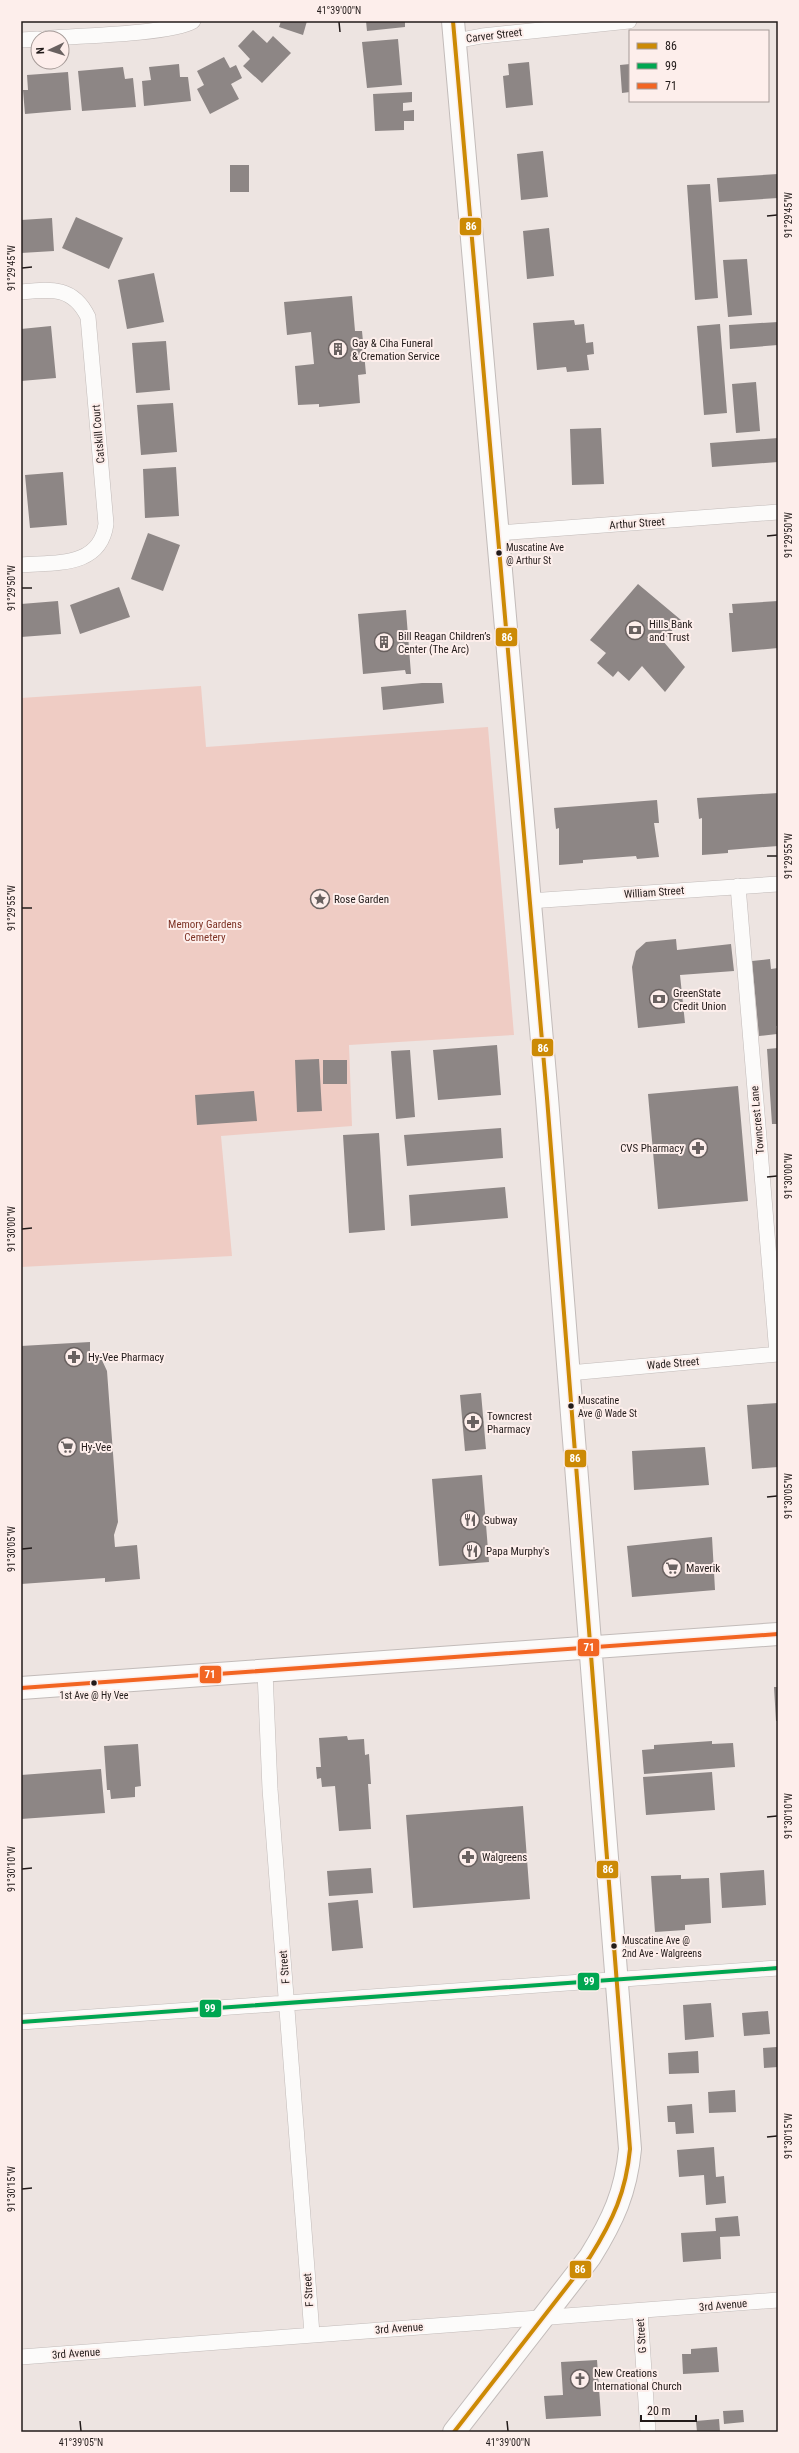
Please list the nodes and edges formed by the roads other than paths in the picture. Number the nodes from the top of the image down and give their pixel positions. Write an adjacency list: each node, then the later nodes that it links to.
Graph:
1 (193, 21): 4 (street)
2 (629, 21): 3 (street, Carver Street)
3 (454, 31): 7 (main road)
4 (70, 36)
5 (21, 292): 8 (street, Catskill Court)
6 (778, 512): 7 (street, Arthur Street)
7 (497, 533): 11 (main road)
8 (21, 565)
9 (778, 884): 10 (street, William Street)
10 (738, 886): 11 (street, William Street); 12 (street, Towncrest Lane)
11 (529, 901): 13 (main road)
12 (777, 1354): 13 (street, Wade Street)
13 (569, 1373): 15 (main road)
14 (778, 1634): 15 (main road)
15 (590, 1648): 16 (main road); 19 (main road)
16 (265, 1672): 17 (main road); 20 (street, F Street)
17 (21, 1688)
18 (778, 1968): 19 (street)
19 (617, 1979): 20 (street); 24 (main road)
20 (287, 2003): 21 (street); 25 (street, F Street)
21 (21, 2022)
22 (778, 2300): 23 (street, 3rd Avenue)
23 (640, 2311): 24 (street, 3rd Avenue); 28 (street, G Street)
24 (545, 2317): 25 (street, 3rd Avenue); 27 (main road)
25 (312, 2334): 26 (street, 3rd Avenue)
26 (21, 2357)
27 (454, 2432)
28 (648, 2432)

